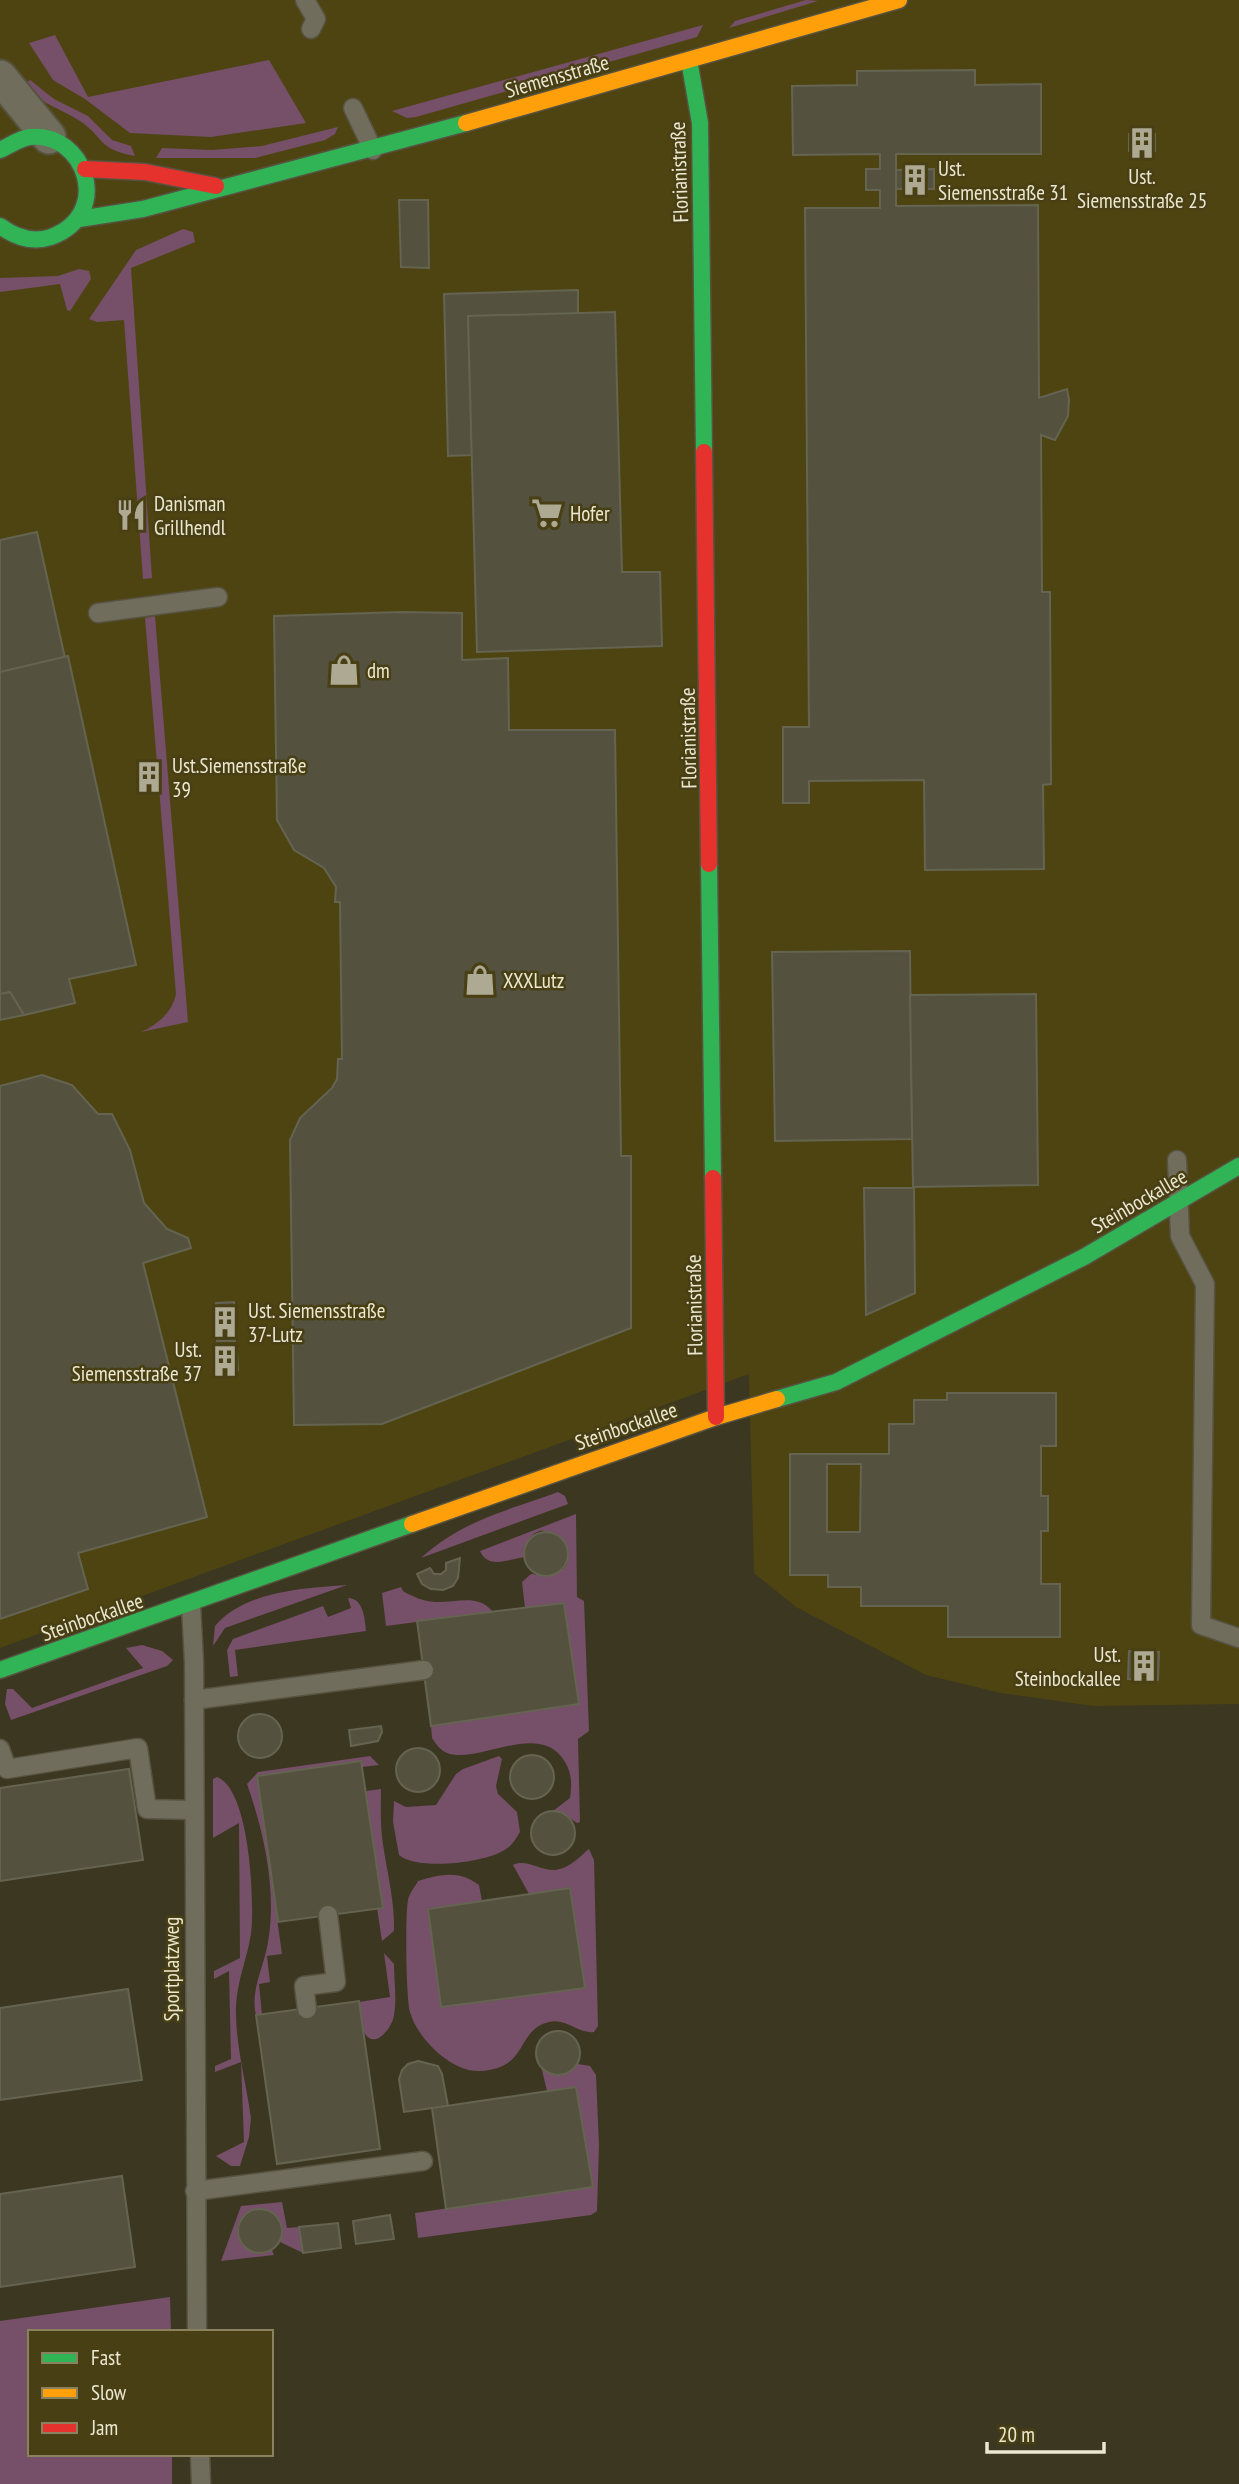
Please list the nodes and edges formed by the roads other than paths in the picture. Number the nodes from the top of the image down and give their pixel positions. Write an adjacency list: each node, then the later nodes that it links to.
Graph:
1 (305, 0): 3 (lane)
2 (899, 0): 4 (street, Siemensstraße)
3 (310, 29)
4 (689, 60): 9 (street, Siemensstraße); 19 (street, Florianistraße)
5 (0, 77): 7 (street)
6 (353, 108): 9 (lane)
7 (49, 137): 8 (street); 10 (street)
8 (0, 150)
9 (373, 150): 11 (street, Siemensstraße)
10 (85, 169): 11 (street, Siemensstraße); 12 (street)
11 (225, 188): 12 (street, Siemensstraße)
12 (79, 219): 13 (street)
13 (2, 231)
14 (218, 597): 15 (lane)
15 (98, 613)
16 (1177, 1160): 18 (lane)
17 (1239, 1166): 18 (street, Steinbockallee)
18 (1177, 1204): 19 (street, Steinbockallee); 21 (lane)
19 (716, 1417): 20 (street, Steinbockallee)
20 (191, 1605): 22 (street, Steinbockallee); 24 (lane, Sportplatzweg)
21 (1239, 1638)
22 (0, 1670)
23 (424, 1670): 24 (lane)
24 (194, 1700): 26 (lane, Sportplatzweg)
25 (0, 1749): 26 (lane)
26 (192, 1810): 30 (lane, Sportplatzweg)
27 (328, 1915): 28 (lane)
28 (307, 2009)
29 (423, 2161): 30 (lane)
30 (195, 2191): 31 (lane, Sportplatzweg)
31 (197, 2330)
32 (200, 2456): 33 (lane)
33 (201, 2484)

